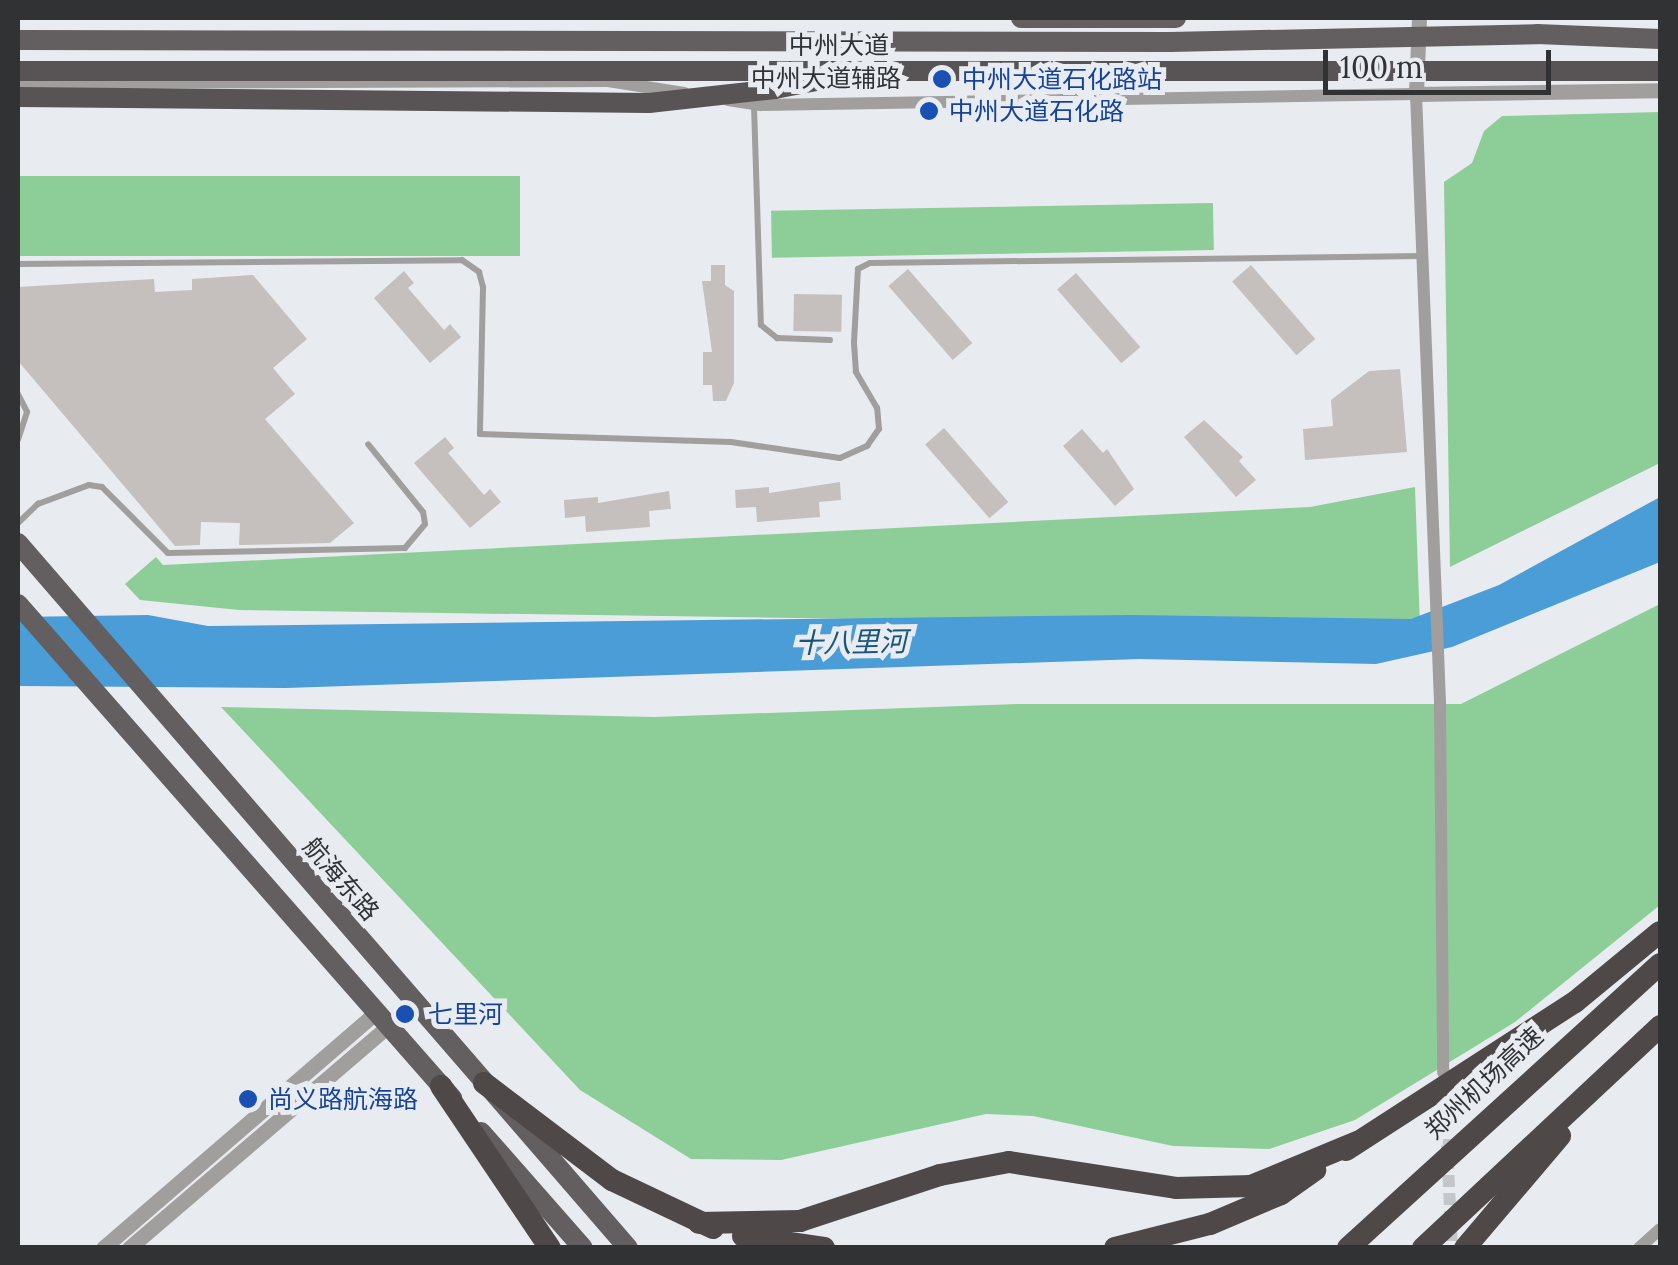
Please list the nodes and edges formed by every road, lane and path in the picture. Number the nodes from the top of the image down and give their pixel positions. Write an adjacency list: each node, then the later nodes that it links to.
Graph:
1 (1021, 18): 2 (main road)
2 (1176, 18)
3 (1418, 27): 4 (main road, 中州大道); 5 (main road, 中州大道); 12 (street)
4 (1660, 39)
5 (18, 40)
6 (1660, 68): 7 (highway, 中州大道, bridge); 11 (street)
7 (873, 70): 8 (highway, 中州大道, bridge); 13 (highway, bridge)
8 (18, 72)
9 (18, 84): 14 (street, 中州大道辅路)
10 (1660, 90): 11 (street, 中州大道辅路)
11 (1577, 91): 12 (street, 中州大道辅路)
12 (1416, 94): 14 (street, 中州大道辅路); 15 (street)
13 (18, 97)
14 (754, 104): 17 (lane)
15 (1423, 256): 16 (lane); 29 (street)
16 (18, 264)
17 (830, 340)
18 (18, 394): 19 (lane)
19 (18, 440)
20 (368, 444): 21 (lane)
21 (18, 522)
22 (18, 543): 30 (main road, 航海东路)
23 (18, 604): 26 (main road)
24 (1660, 932): 32 (highway)
25 (1660, 964): 42 (highway, 郑州机场高速)
26 (382, 1019): 31 (main road); 35 (street); 36 (street)
27 (1660, 1026): 28 (highway)
28 (1624, 1062): 43 (highway); 44 (highway)
29 (1443, 1073)
30 (484, 1084): 33 (highway); 39 (main road, 航海东路)
31 (441, 1086): 37 (highway); 38 (main road)
32 (1357, 1142): 33 (highway); 41 (highway)
33 (699, 1223): 40 (highway)
34 (1660, 1229): 45 (street)
35 (103, 1248)
36 (129, 1248)
37 (550, 1248)
38 (583, 1248)
39 (628, 1248)
40 (824, 1248)
41 (1115, 1248)
42 (1348, 1248)
43 (1424, 1248)
44 (1464, 1248)
45 (1639, 1248)

